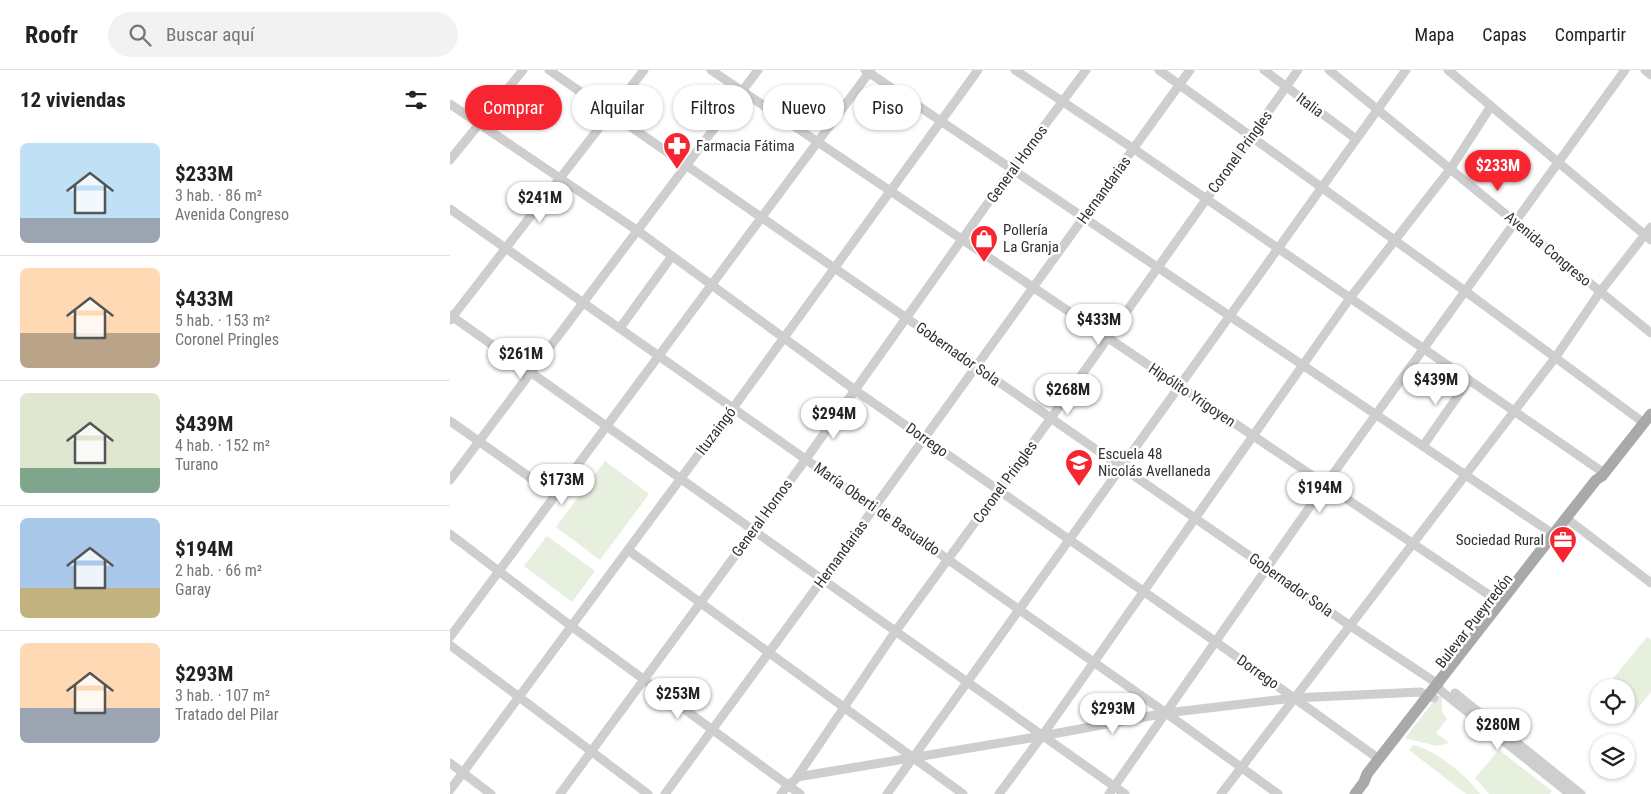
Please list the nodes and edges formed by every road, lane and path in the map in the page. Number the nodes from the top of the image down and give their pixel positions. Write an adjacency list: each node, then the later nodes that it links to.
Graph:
1 (523, 70): 20 (street)
2 (549, 70): 24 (street, Gobernador Sola)
3 (644, 70): 21 (street)
4 (710, 70): 22 (street, Hipólito Yrigoyen)
5 (758, 70): 23 (street)
6 (978, 70): 33 (street, Ituzaingó)
7 (1015, 70): 28 (street)
8 (1086, 70): 28 (street, General Hornos)
9 (1159, 70): 25 (street)
10 (1190, 70): 25 (street, Hernandarias)
11 (1264, 70): 26 (street, Italia)
12 (1298, 70): 26 (street, Coronel Pringles)
13 (1329, 70): 31 (street, Avenida Congreso)
14 (1406, 70): 31 (street)
15 (1448, 70): 30 (street)
16 (1625, 70): 44 (street)
17 (1644, 70): 19 (street)
18 (868, 71): 33 (street); 41 (street)
19 (1651, 75)
20 (511, 85)
21 (632, 85)
22 (733, 85)
23 (747, 85)
24 (572, 86)
25 (1179, 86): 39 (street); 42 (street, Hernandarias)
26 (1286, 87): 39 (street, Coronel Pringles); 40 (street, Italia)
27 (753, 98): 41 (street, Hipólito Yrigoyen)
28 (1063, 102): 42 (street); 47 (street, General Hornos)
29 (450, 104): 32 (street, Dorrego)
30 (1491, 106): 44 (street); 46 (street)
31 (1378, 109): 40 (street); 46 (street, Avenida Congreso)
32 (465, 114)
33 (941, 121): 47 (street); 50 (street, Ituzaingó)
34 (474, 130): 43 (street)
35 (488, 130): 48 (street, Dorrego)
36 (598, 130): 48 (street)
37 (635, 130): 45 (street, Gobernador Sola)
38 (713, 130): 45 (street)
39 (1251, 136): 49 (street); 51 (street, Coronel Pringles)
40 (1356, 139): 49 (street)
41 (818, 142): 50 (street, Hipólito Yrigoyen); 53 (street)
42 (1134, 150): 51 (street); 54 (street, Hernandarias)
43 (450, 160)
44 (1558, 162): 55 (street); 58 (street)
45 (686, 166): 53 (street, Gobernador Sola); 57 (street)
46 (1451, 168): 55 (street, Avenida Congreso); 60 (street)
47 (1012, 169): 54 (street); 59 (street, General Hornos)
48 (560, 178): 57 (street, Dorrego); 61 (street)
49 (1321, 188): 60 (street); 62 (street)
50 (890, 191): 59 (street, Hipólito Yrigoyen); 65 (street, Ituzaingó)
51 (1206, 199): 62 (street); 64 (street, Coronel Pringles)
52 (450, 209): 61 (street, María Oberti de Basualdo)
53 (762, 218): 65 (street, Gobernador Sola); 66 (street)
54 (1084, 218): 64 (street); 67 (street, Hernandarias)
55 (1514, 221): 68 (street); 69 (street, Avenida Congreso)
56 (1651, 227): 58 (street)
57 (638, 231): 63 (street, Dorrego); 71 (street)
58 (1648, 238): 69 (street)
59 (962, 240): 67 (street, Hipólito Yrigoyen); 74 (street, General Hornos)
60 (1395, 241): 68 (street); 70 (street)
61 (506, 248): 71 (street, María Oberti de Basualdo); 73 (street)
62 (1278, 249): 70 (street); 72 (street)
63 (672, 256): 66 (street, Dorrego); 75 (street)
64 (1158, 267): 72 (street); 78 (street, Coronel Pringles)
65 (834, 268): 74 (street, Gobernador Sola); 77 (street, Ituzaingó)
66 (712, 285): 77 (street, Dorrego); 80 (street)
67 (1032, 287): 78 (street, Hipólito Yrigoyen); 83 (street, Hernandarias)
68 (1464, 291): 79 (street); 81 (street)
69 (1600, 292): 76 (street, Avenida Congreso); 81 (street)
70 (1350, 298): 79 (street); 82 (street)
71 (583, 303): 75 (street, María Oberti de Basualdo); 84 (street)
72 (1230, 316): 82 (street); 86 (street)
73 (451, 317): 84 (street)
74 (906, 318): 83 (street, Gobernador Sola); 87 (street, General Hornos)
75 (620, 328): 80 (street, María Oberti de Basualdo)
76 (1651, 332)
77 (784, 338): 87 (street, Dorrego); 88 (street, Ituzaingó)
78 (1108, 338): 86 (street, Hipólito Yrigoyen); 91 (street, Coronel Pringles)
79 (1423, 348): 85 (street); 90 (street)
80 (659, 356): 88 (street, María Oberti de Basualdo); 94 (street)
81 (1555, 358): 89 (street); 92 (street)
82 (1303, 365): 90 (street); 95 (street)
83 (976, 366): 91 (street, Gobernador Sola); 96 (street, Hernandarias)
84 (531, 372): 94 (street); 97 (street)
85 (1469, 380): 89 (street); 98 (street)
86 (1179, 387): 95 (street, Hipólito Yrigoyen); 100 (street)
87 (855, 390): 96 (street, Dorrego); 99 (street, General Hornos)
88 (733, 408): 99 (street, María Oberti de Basualdo); 103 (street, Ituzaingó)
89 (1514, 411): 101 (street); 102 (street)
90 (1376, 414): 98 (street); 105 (street)
91 (1051, 418): 100 (street, Gobernador Sola); 106 (street, Coronel Pringles)
92 (1647, 419): 102 (main road, Bulevar Pueyrredón)
93 (450, 421): 97 (street)
94 (606, 426): 103 (street); 107 (street)
95 (1253, 436): 105 (street, Hipólito Yrigoyen); 109 (street)
96 (924, 438): 106 (street, Dorrego); 108 (street, Hernandarias)
97 (479, 441): 104 (street); 107 (street)
98 (1423, 446): 101 (street)
99 (806, 459): 108 (street, María Oberti de Basualdo); 111 (street, General Hornos)
100 (1121, 468): 109 (street, Gobernador Sola); 114 (street)
101 (1466, 475): 113 (street); 115 (street)
102 (1604, 475): 110 (main road, Bulevar Pueyrredón)
103 (680, 479): 111 (street); 116 (street, Ituzaingó)
104 (450, 480)
105 (1325, 485): 115 (street, Hipólito Yrigoyen); 118 (street)
106 (999, 490): 114 (street, Dorrego); 117 (street, Coronel Pringles)
107 (555, 495): 119 (street)
108 (874, 508): 117 (street, María Oberti de Basualdo); 120 (street, Hernandarias)
109 (1195, 519): 118 (street, Gobernador Sola); 122 (street)
110 (1569, 520): 113 (main road, Bulevar Pueyrredón); 121 (street)
111 (753, 530): 120 (street); 123 (street, General Hornos)
112 (450, 534): 119 (street)
113 (1556, 536): 124 (main road, Bulevar Pueyrredón); 136 (main road, Bulevar Pueyrredón)
114 (1069, 540): 122 (street, Dorrego); 125 (street)
115 (1413, 544): 124 (street, Hipólito Yrigoyen); 126 (street)
116 (628, 550): 123 (street); 127 (street, Ituzaingó)
117 (948, 559): 125 (street, María Oberti de Basualdo); 128 (street, Coronel Pringles)
118 (1267, 569): 126 (street, Gobernador Sola); 130 (street)
119 (498, 571): 127 (street); 129 (street)
120 (822, 580): 128 (street); 132 (street, Hernandarias)
121 (1651, 583)
122 (1144, 592): 130 (street, Dorrego); 133 (street)
123 (700, 602): 132 (street); 134 (street, General Hornos)
124 (1501, 603): 136 (main road, Bulevar Pueyrredón)
125 (1020, 609): 133 (street, María Oberti de Basualdo); 135 (street)
126 (1349, 625): 136 (street, Gobernador Sola); 138 (street)
127 (571, 626): 134 (street); 137 (street, Ituzaingó)
128 (895, 632): 135 (street); 139 (street, Coronel Pringles)
129 (450, 637)
130 (1216, 642): 138 (street, Dorrego); 140 (street)
131 (450, 645): 137 (street)
132 (769, 652): 139 (street); 141 (street, Hernandarias)
133 (1094, 662): 140 (street, María Oberti de Basualdo); 142 (street)
134 (644, 680): 141 (street); 143 (street, General Hornos)
135 (966, 683): 142 (street); 144 (street)
136 (1437, 690): 138 (street); 145 (main road, Bulevar Pueyrredón); 150 (main road, Bulevar Pueyrredón); 167 (street); 168 (street)
137 (518, 696): 143 (street); 148 (street, Ituzaingó)
138 (1294, 698): 140 (street); 145 (street, Dorrego); 147 (street)
139 (845, 708): 144 (street); 149 (street, Coronel Pringles)
140 (1166, 713): 142 (street); 147 (street, María Oberti de Basualdo); 153 (street)
141 (712, 730): 151 (street); 157 (street, Hernandarias)
142 (1042, 736): 144 (street); 153 (street); 162 (street)
143 (591, 750): 155 (street, General Hornos); 156 (street)
144 (914, 757): 149 (street); 160 (street); 161 (street)
145 (1379, 759): 150 (main road, Bulevar Pueyrredón)
146 (450, 763): 148 (street)
147 (1240, 768): 164 (street); 165 (street, María Oberti de Basualdo)
148 (463, 772): 152 (street, Ituzaingó); 154 (street)
149 (797, 776): 151 (street, Coronel Pringles)
150 (1364, 782): 166 (main road, Bulevar Pueyrredón)
151 (788, 785): 158 (street, Coronel Pringles); 159 (street)
152 (450, 790)
153 (1111, 790): 163 (street)
154 (491, 794)
155 (560, 794)
156 (648, 794)
157 (665, 794)
158 (781, 794)
159 (800, 794)
160 (887, 794)
161 (964, 794)
162 (999, 794)
163 (1125, 794)
164 (1221, 794)
165 (1278, 794)
166 (1355, 794)
167 (1570, 794)
168 (1581, 794)

